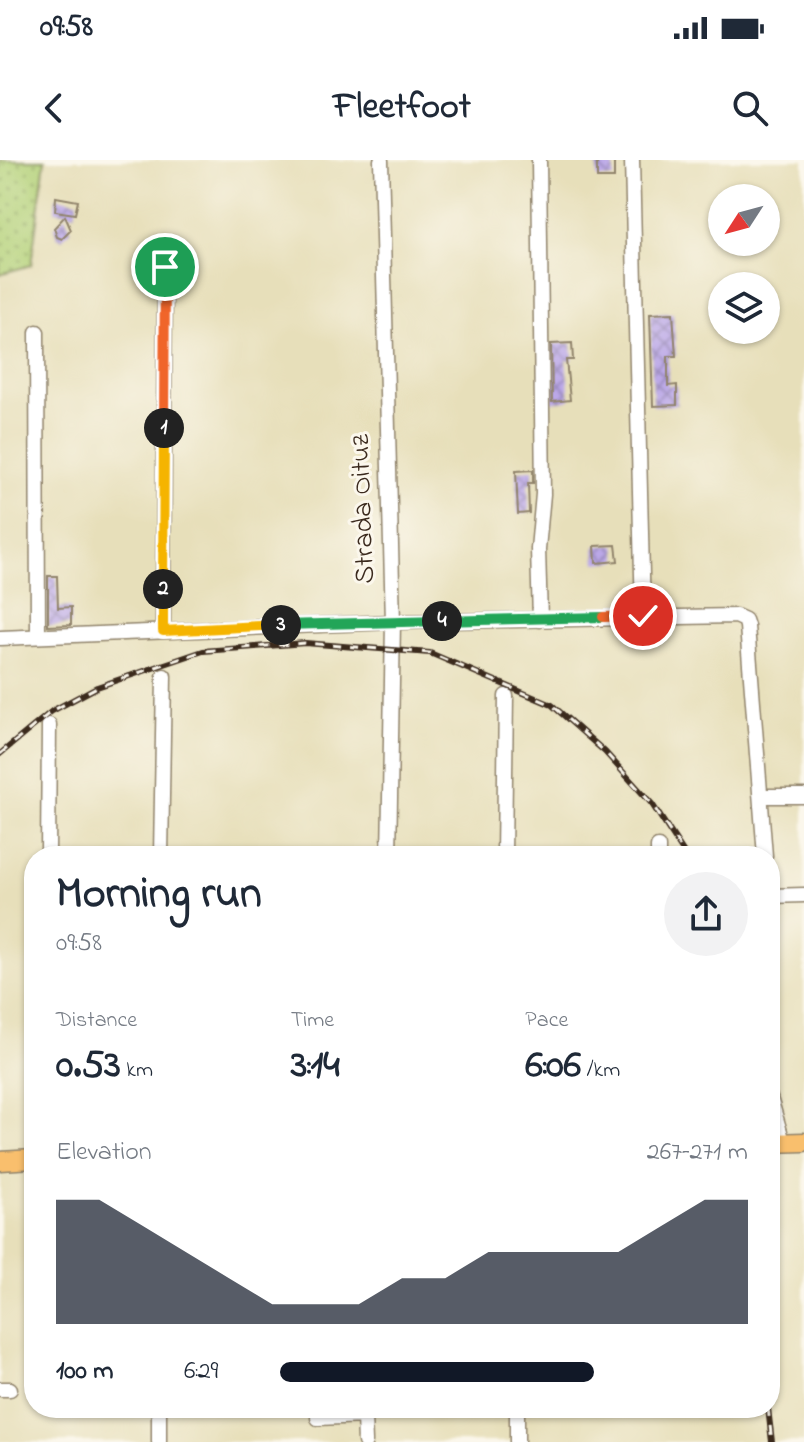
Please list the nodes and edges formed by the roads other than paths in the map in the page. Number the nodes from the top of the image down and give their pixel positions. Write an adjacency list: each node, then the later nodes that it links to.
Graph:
1 (381, 160): 8 (street, Strada Oituz)
2 (539, 160): 7 (street)
3 (632, 160): 6 (street)
4 (165, 267): 9 (street)
5 (37, 332): 10 (street)
6 (643, 616): 7 (street); 15 (street)
7 (540, 620): 8 (street)
8 (393, 622): 9 (street); 19 (street, Strada Oituz)
9 (163, 631): 10 (street)
10 (38, 636): 11 (street)
11 (0, 638)
12 (164, 676): 18 (street)
13 (506, 696): 20 (street)
14 (49, 725): 17 (street)
15 (763, 796): 16 (street); 21 (street)
16 (804, 796)
17 (48, 846)
18 (161, 846)
19 (389, 846)
20 (504, 846)
21 (765, 846)
22 (804, 895): 23 (street)
23 (780, 896)
24 (780, 1142): 25 (main road)
25 (804, 1142)
26 (24, 1160): 27 (main road)
27 (0, 1161)
28 (159, 1418): 31 (street)
29 (364, 1418): 32 (street)
30 (517, 1418): 33 (street)
31 (159, 1442)
32 (365, 1442)
33 (517, 1442)

